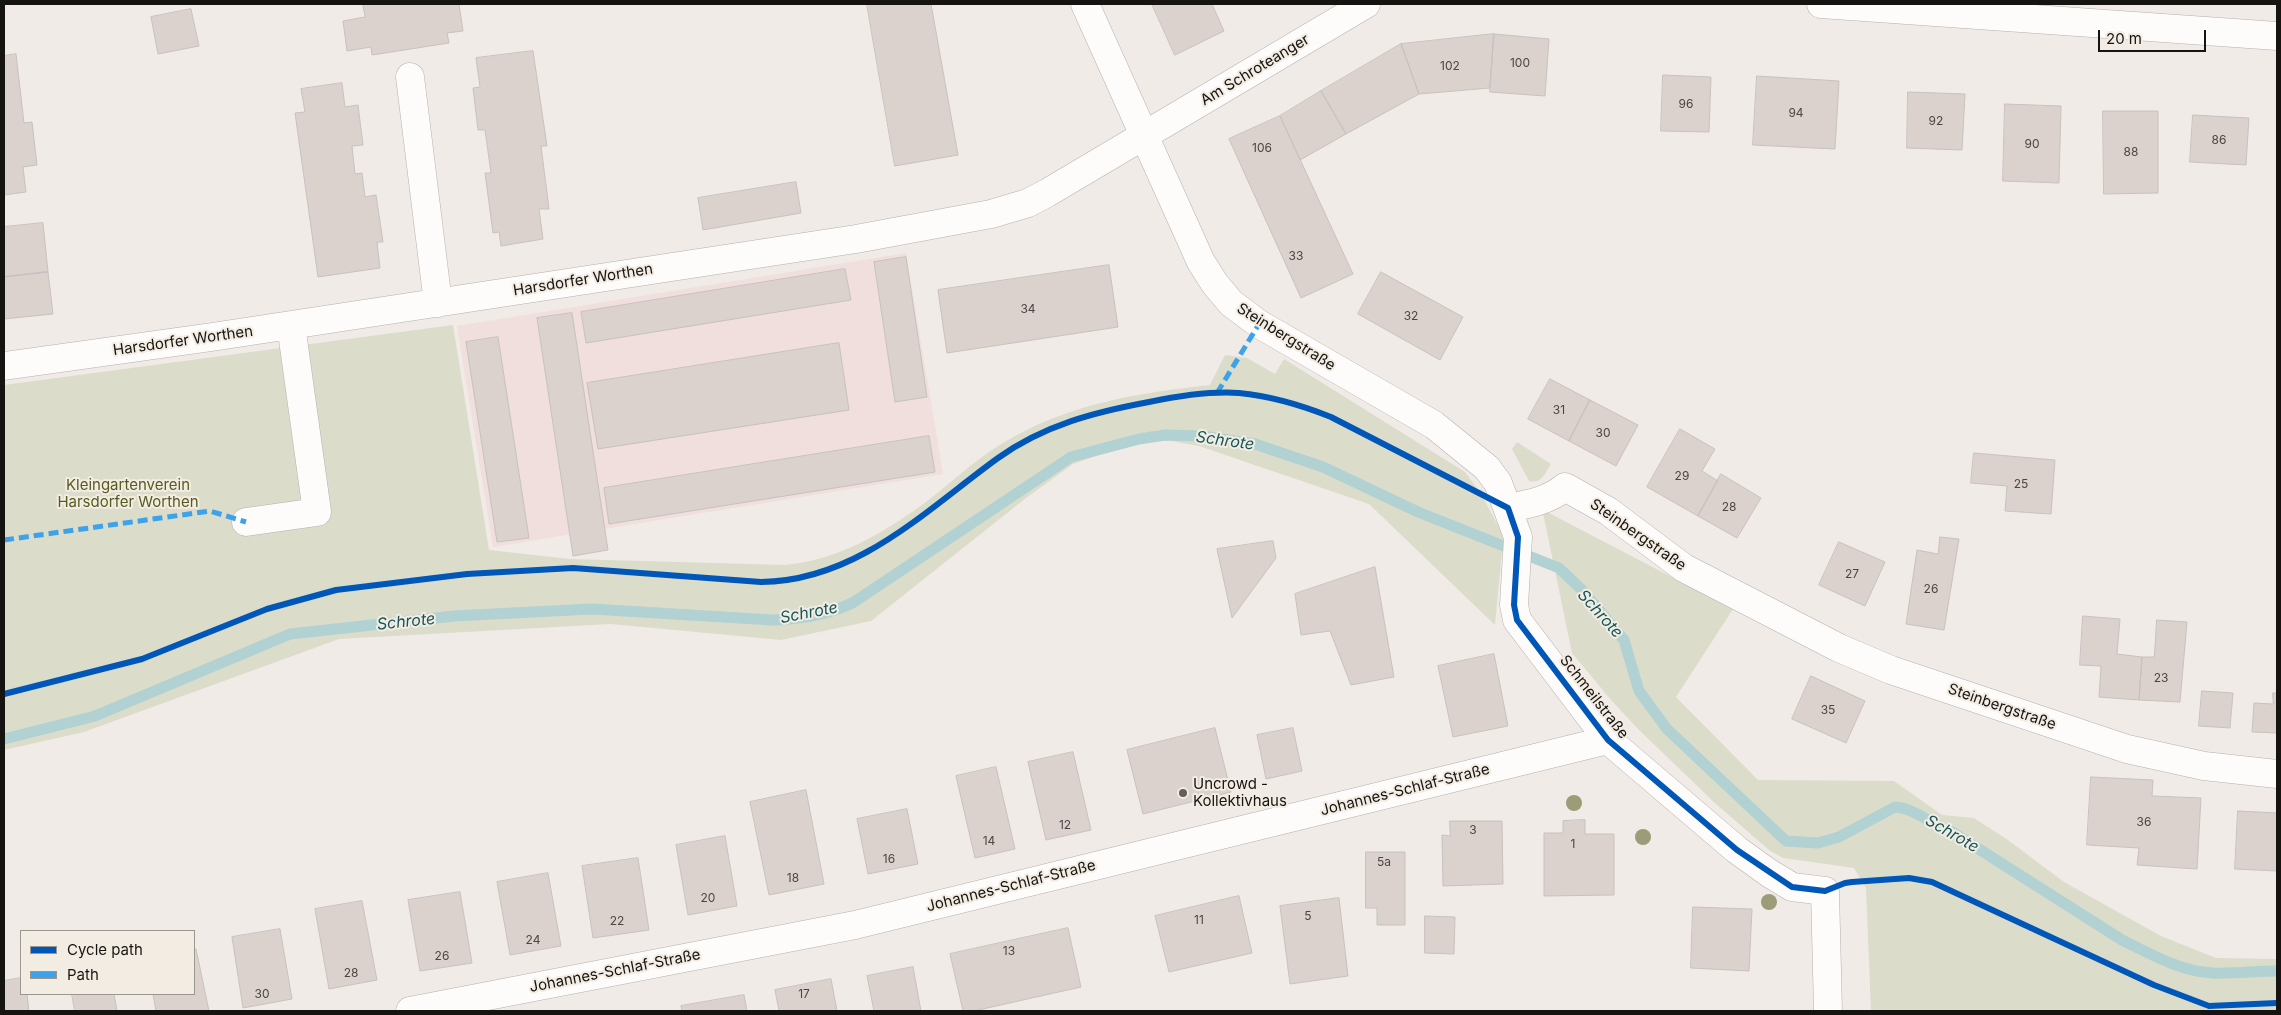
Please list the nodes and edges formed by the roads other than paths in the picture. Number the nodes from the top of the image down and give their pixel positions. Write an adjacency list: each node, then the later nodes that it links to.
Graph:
1 (1085, 4): 6 (street, Steinbergstraße)
2 (1366, 4): 6 (street, Am Schroteanger)
3 (1822, 4): 4 (street)
4 (2277, 36)
5 (410, 77): 7 (street)
6 (1144, 136): 7 (street, Harsdorfer Worthen); 10 (street, Steinbergstraße)
7 (438, 303): 8 (street, Harsdorfer Worthen)
8 (291, 325): 9 (street, Harsdorfer Worthen); 11 (street)
9 (4, 366)
10 (1508, 508): 12 (street, Schmeilstraße); 13 (street, Steinbergstraße)
11 (246, 522)
12 (1608, 740): 14 (street, Johannes-Schlaf-Straße); 15 (street, Schmeilstraße)
13 (2277, 774)
14 (410, 1011)
15 (1828, 1011)

